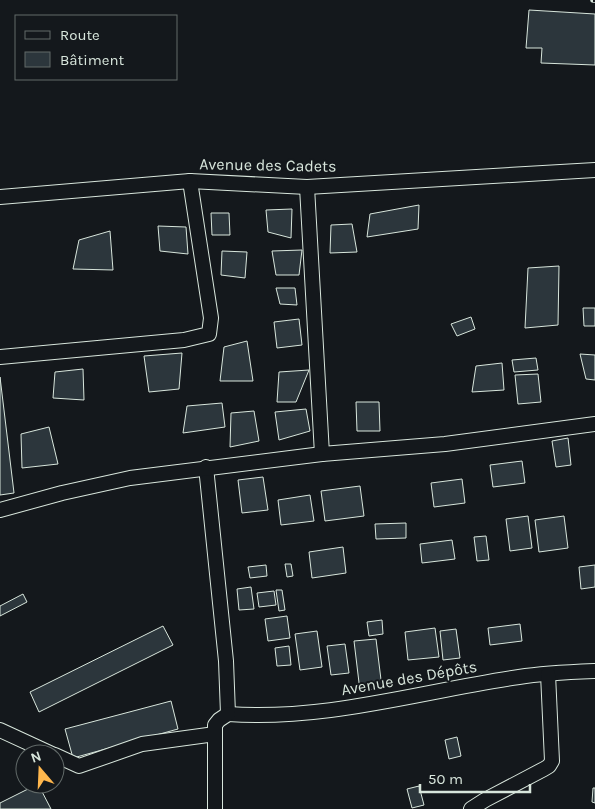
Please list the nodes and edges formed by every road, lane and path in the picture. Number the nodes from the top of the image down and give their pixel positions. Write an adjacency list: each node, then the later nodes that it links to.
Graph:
1 (595, 170): 3 (street, Avenue des Cadets)
2 (190, 181): 3 (street, Avenue des Cadets); 4 (street, Avenue des Cadets); 5 (street)
3 (307, 187): 7 (street)
4 (0, 197)
5 (0, 357)
6 (595, 424): 7 (street)
7 (322, 454): 8 (street)
8 (206, 467): 9 (street); 12 (street)
9 (0, 510)
10 (595, 671): 11 (street, Avenue des Dépôts)
11 (548, 674): 12 (street, Avenue des Dépôts); 18 (street)
12 (228, 714): 14 (street)
13 (0, 730): 15 (street)
14 (215, 734): 16 (street); 17 (street)
15 (30, 744)
16 (65, 760)
17 (215, 809)
18 (471, 809)

